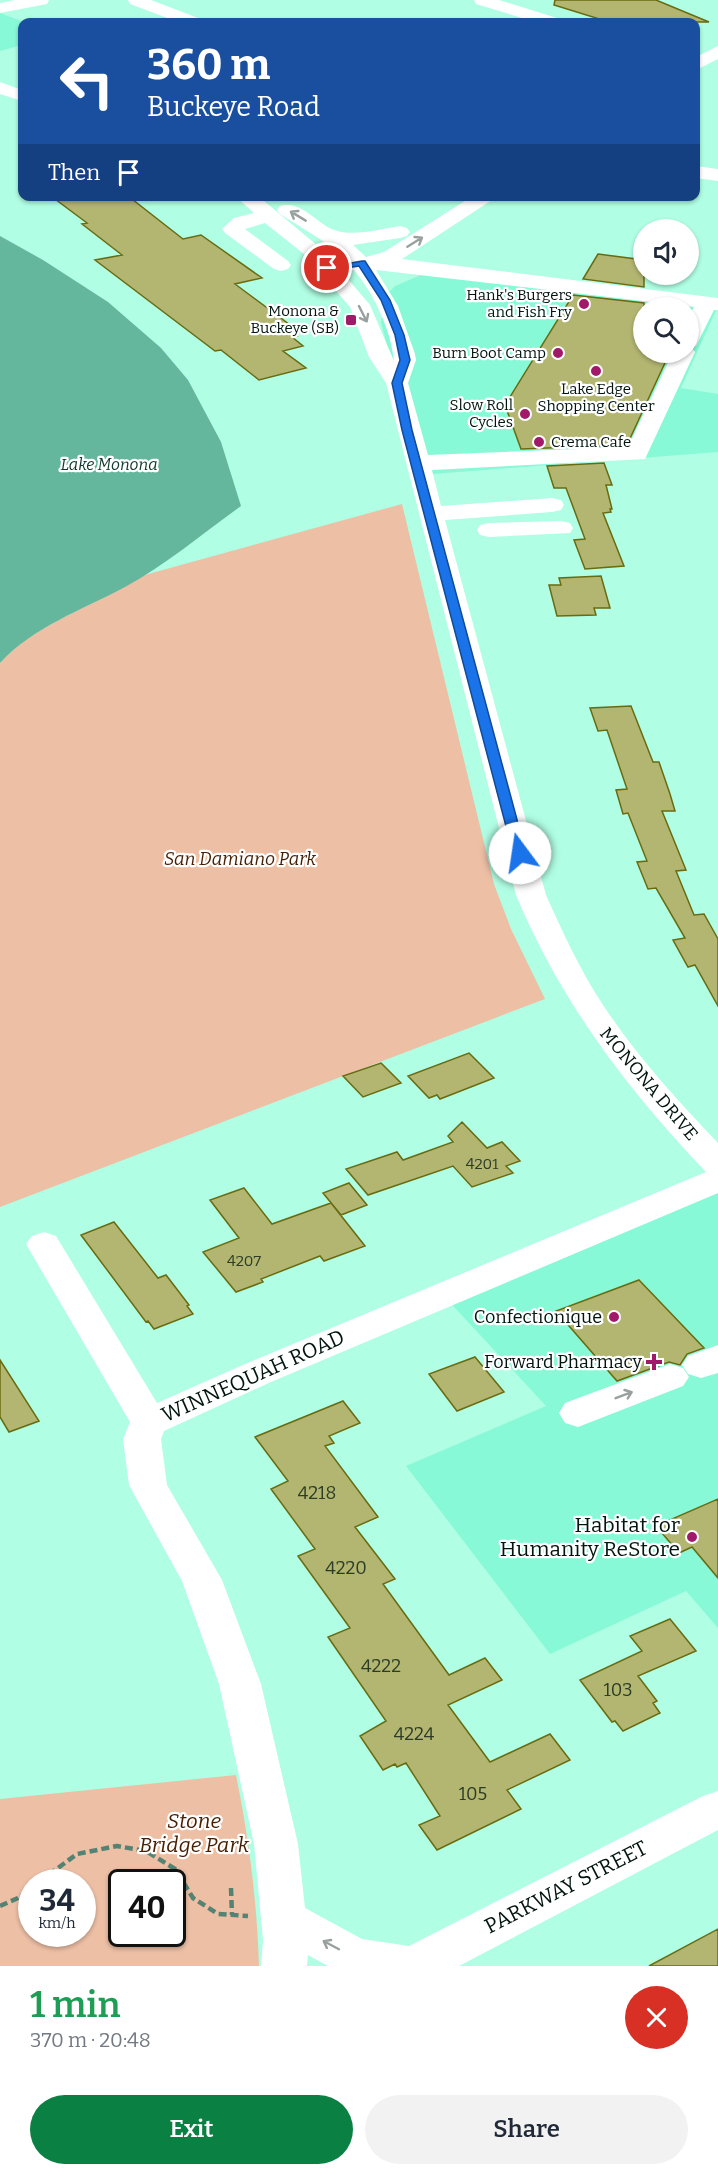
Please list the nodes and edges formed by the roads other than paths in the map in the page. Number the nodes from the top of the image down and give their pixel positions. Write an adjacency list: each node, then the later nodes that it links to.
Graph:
1 (40, 0): 4 (street)
2 (136, 0): 5 (street)
3 (482, 0): 6 (street)
4 (0, 8)
5 (182, 18)
6 (538, 18)
7 (718, 36): 9 (street)
8 (718, 51): 9 (street)
9 (702, 59)
10 (0, 87): 11 (street)
11 (18, 94)
12 (700, 173): 13 (street)
13 (718, 175)
14 (252, 201): 18 (street, MONONA DRIVE)
15 (261, 201): 20 (street, MONONA DRIVE, one-way to 15)
16 (448, 201): 19 (street)
17 (480, 201): 21 (street, one-way to 17)
18 (267, 216): 22 (street); 23 (street, MONONA DRIVE)
19 (400, 232): 20 (street); 21 (street)
20 (327, 235): 21 (street, MONONA DRIVE)
21 (362, 263): 23 (street); 24 (street); 25 (street, MONONA DRIVE)
22 (280, 265)
23 (327, 268): 29 (street, MONONA DRIVE, one-way to 29)
24 (477, 274): 25 (street); 26 (street)
25 (384, 297): 29 (street, MONONA DRIVE)
26 (713, 303): 27 (street)
27 (699, 324)
28 (679, 363): 30 (street)
29 (397, 383): 30 (street, MONONA DRIVE)
30 (417, 462): 33 (street, MONONA DRIVE)
31 (552, 505): 32 (street)
32 (482, 521): 33 (street); 34 (street)
33 (433, 523): 35 (street, MONONA DRIVE)
34 (561, 528)
35 (718, 1164)
36 (718, 1180): 40 (street, WINNEQUAH ROAD)
37 (44, 1244): 40 (street)
38 (696, 1367): 39 (street, one-way to 38)
39 (578, 1413)
40 (149, 1422): 42 (street, WINNEQUAH ROAD)
41 (718, 1809): 45 (street, PARKWAY STREET)
42 (284, 1919): 43 (street, WINNEQUAH ROAD); 44 (street, one-way to 42)
43 (284, 1966)
44 (406, 1966)
45 (415, 1966)

